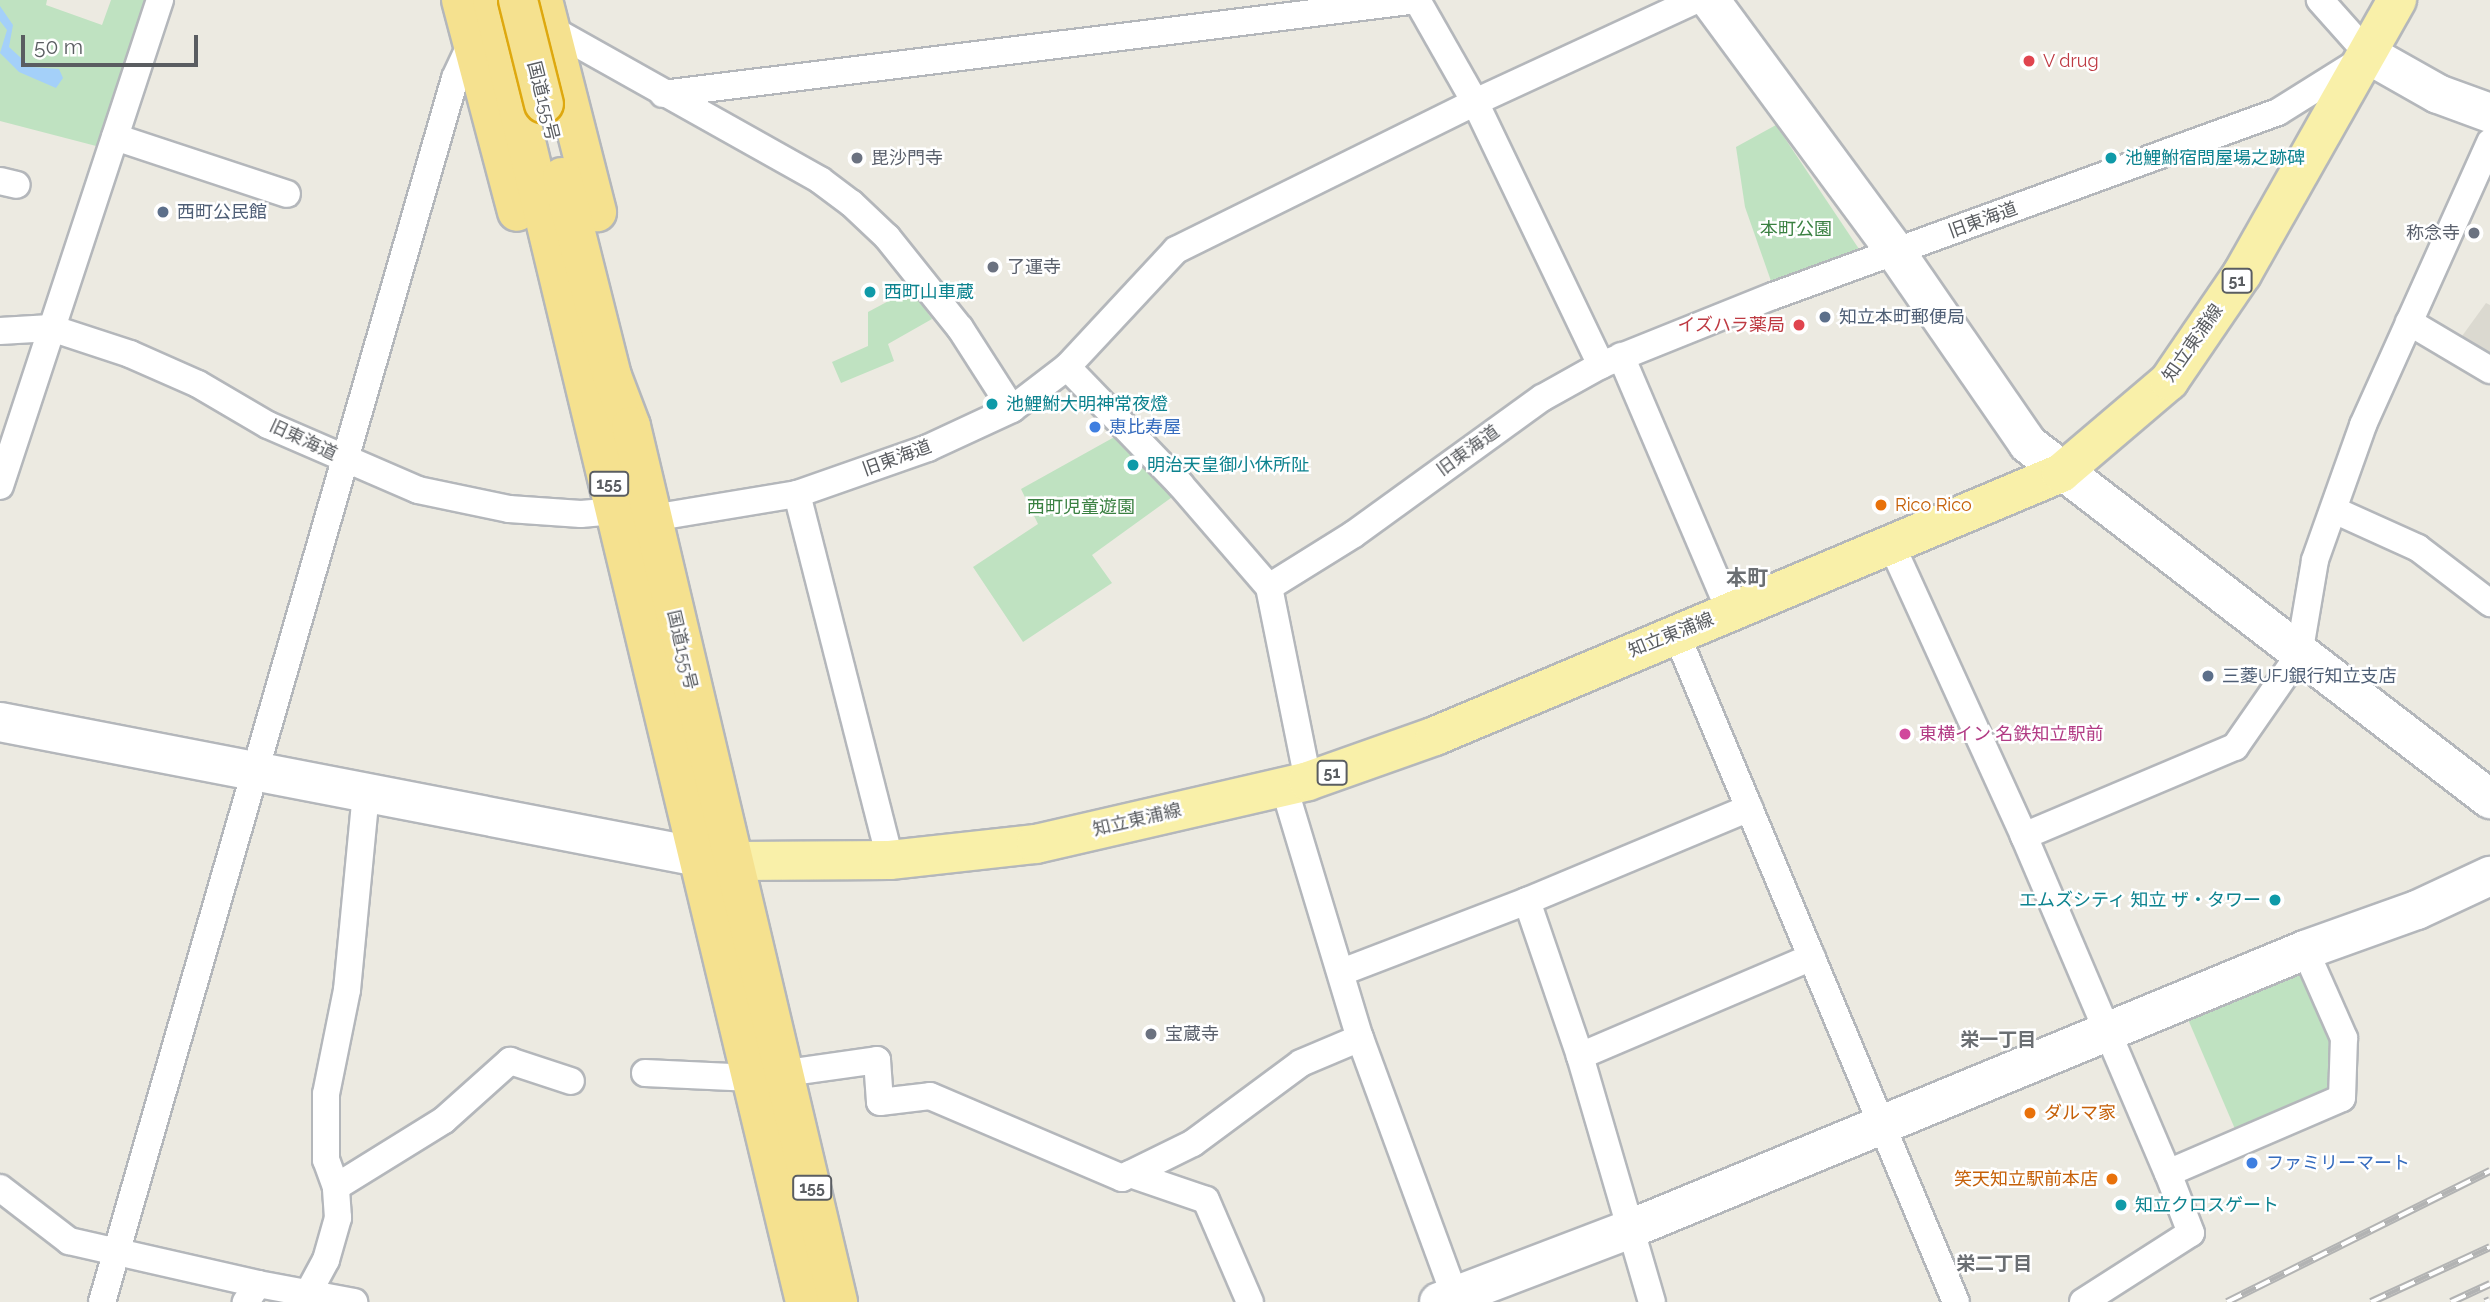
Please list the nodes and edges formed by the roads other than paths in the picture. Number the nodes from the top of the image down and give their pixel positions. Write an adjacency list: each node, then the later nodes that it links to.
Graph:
1 (160, 0): 18 (street)
2 (461, 0): 12 (highway, 155)
3 (492, 0): 16 (highway, 国道155号 / 155)
4 (500, 0): 11 (street)
5 (518, 0): 16 (highway, 国道155号 / 155, bridge)
6 (1417, 0): 14 (street); 15 (street)
7 (1696, 0): 15 (street, 旧東海道)
8 (1710, 0): 21 (street)
9 (2320, 0): 13 (street)
10 (2397, 0): 13 (main road, 知立東浦線 / 51)
11 (547, 15): 14 (street); 29 (highway, 155)
12 (472, 42): 29 (highway, 155); 30 (street)
13 (2368, 55): 17 (street); 21 (street, 旧東海道); 31 (main road, 知立東浦線 / 51)
14 (663, 94): 28 (street)
15 (1475, 102): 25 (street); 26 (street, 旧東海道)
16 (532, 107): 29 (highway, 国道155号 / 155)
17 (2490, 113)
18 (115, 137): 20 (street); 23 (street)
19 (2490, 142): 22 (street)
20 (287, 194)
21 (1895, 251): 25 (street, 旧東海道); 31 (street)
22 (2409, 322): 27 (street); 34 (street)
23 (51, 328): 24 (street, 旧東海道); 30 (street, 旧東海道); 32 (street)
24 (0, 331)
25 (1611, 361): 37 (street, 旧東海道); 39 (street)
26 (1067, 367): 28 (street, 旧東海道); 37 (street)
27 (2490, 369)
28 (1012, 409): 33 (street, 旧東海道)
29 (614, 433): 35 (highway, 国道155号 / 155)
30 (345, 460): 35 (street, 旧東海道); 43 (street)
31 (2061, 473): 36 (main road, 知立東浦線 / 51); 41 (street)
32 (0, 486)
33 (797, 494): 35 (street, 旧東海道); 50 (street)
34 (2334, 510): 38 (street); 41 (street)
35 (634, 514): 49 (highway, 国道155号 / 155); 51 (highway, 国道155号 / 155)
36 (1891, 544): 39 (main road, 知立東浦線 / 51); 48 (street)
37 (1269, 587): 44 (street)
38 (2490, 603)
39 (1730, 611): 40 (main road, 知立東浦線 / 51)
40 (1675, 631): 44 (main road, 知立東浦線 / 51); 47 (street)
41 (2299, 654): 46 (street); 48 (street)
42 (0, 722): 43 (street)
43 (257, 770): 45 (street); 69 (street)
44 (1296, 784): 50 (main road, 知立東浦線 / 51); 56 (street)
45 (366, 792): 49 (street); 66 (street)
46 (2490, 799)
47 (1749, 808): 53 (street); 55 (street)
48 (2024, 836): 57 (street)
49 (699, 857): 51 (main road, 知立東浦線 / 51); 61 (highway, 国道155号 / 155)
50 (890, 860): 51 (main road, 知立東浦線 / 51)
51 (737, 861): 61 (highway, 国道155号 / 155)
52 (2490, 876): 54 (street)
53 (1527, 901): 56 (street); 59 (street)
54 (2305, 950): 57 (street); 64 (street)
55 (1812, 957): 59 (street); 63 (street)
56 (1342, 972): 58 (street)
57 (2108, 1030): 63 (street); 64 (street)
58 (1360, 1038): 65 (street); 72 (street)
59 (1580, 1056): 68 (street)
60 (645, 1073): 61 (street)
61 (770, 1076): 65 (street); 75 (highway, 国道155号 / 155); 76 (highway, 国道155号 / 155)
62 (571, 1081): 66 (street)
63 (1881, 1124): 68 (street); 79 (street)
64 (2168, 1173): 80 (street)
65 (1130, 1174): 77 (street)
66 (337, 1187): 71 (street)
67 (0, 1188): 69 (street)
68 (1630, 1228): 72 (street); 78 (street)
69 (117, 1253): 70 (street); 73 (street)
70 (252, 1293): 71 (street)
71 (306, 1297): 74 (street)
72 (1451, 1300)
73 (102, 1302)
74 (354, 1302)
75 (805, 1302)
76 (838, 1302)
77 (1250, 1302)
78 (1652, 1302)
79 (1956, 1302)
80 (2084, 1302)

